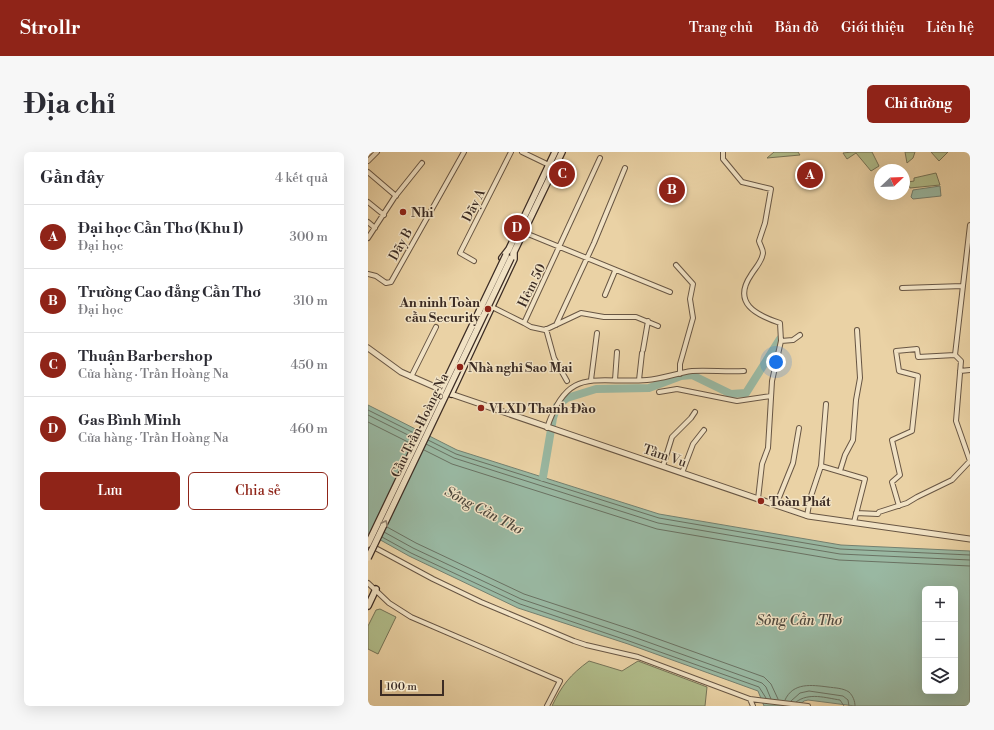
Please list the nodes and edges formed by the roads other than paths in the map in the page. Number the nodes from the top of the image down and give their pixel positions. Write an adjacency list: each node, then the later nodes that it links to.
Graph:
1 (377, 152): 9 (street)
2 (464, 152): 29 (street, Dãy B)
3 (511, 152): 26 (street, Dãy A)
4 (522, 152): 11 (street)
5 (555, 152): 11 (main road)
6 (562, 152): 11 (main road)
7 (723, 152): 44 (street)
8 (600, 158): 22 (street, Hẻm 50)
9 (368, 161)
10 (422, 163): 14 (street)
11 (552, 166): 20 (main road); 23 (main road)
12 (625, 168): 25 (street)
13 (368, 172): 14 (street)
14 (396, 196): 16 (street)
15 (368, 202): 16 (street)
16 (384, 215): 19 (street)
17 (368, 222): 19 (street)
18 (970, 225): 30 (street)
19 (375, 228): 21 (street)
20 (523, 232): 22 (street); 23 (main road)
21 (368, 238)
22 (560, 248): 25 (street); 36 (street, Hẻm 50)
23 (512, 250): 24 (main road); 34 (main road); 57 (main road)
24 (509, 257): 78 (main road, Cầu Trần Hoàng Na, bridge); 79 (main road, Cầu Trần Hoàng Na, one-way to 24, bridge)
25 (586, 259): 28 (street); 37 (street)
26 (474, 261)
27 (676, 265): 51 (street)
28 (615, 271): 32 (street); 33 (street)
29 (368, 274)
30 (963, 286): 31 (street); 47 (street)
31 (902, 288)
32 (670, 292)
33 (605, 295)
34 (492, 307): 36 (street); 59 (main road)
35 (648, 321): 37 (street); 38 (street); 56 (street)
36 (524, 323): 40 (street, Hẻm 50)
37 (556, 325): 40 (street)
38 (658, 326)
39 (436, 327): 52 (street)
40 (546, 329): 53 (street)
41 (857, 330): 69 (street)
42 (597, 333): 54 (street)
43 (800, 335): 44 (street)
44 (781, 341): 60 (street)
45 (368, 348): 52 (street, Tầm Vu)
46 (617, 352): 55 (street)
47 (955, 355): 50 (street); 73 (street)
48 (970, 370): 50 (street)
49 (744, 371): 51 (street)
50 (960, 371): 66 (street)
51 (680, 374): 56 (street)
52 (411, 377): 57 (street, Tầm Vu)
53 (567, 380)
54 (591, 380): 55 (street); 63 (street)
55 (615, 380): 56 (street)
56 (639, 380)
57 (440, 390): 59 (street, Tầm Vu)
58 (658, 392): 60 (street)
59 (450, 394): 63 (street, Tầm Vu)
60 (771, 396): 71 (street)
61 (826, 404): 68 (street)
62 (695, 412): 67 (street)
63 (547, 428): 67 (street, Tầm Vu)
64 (800, 428): 72 (street)
65 (704, 430): 70 (street)
66 (970, 461): 73 (street)
67 (663, 466): 70 (street, Tầm Vu)
68 (822, 466): 69 (street); 75 (street)
69 (840, 471): 74 (street)
70 (682, 473): 71 (street, Tầm Vu)
71 (758, 499): 72 (street, Tầm Vu)
72 (776, 505): 75 (street, Tầm Vu)
73 (899, 506): 74 (street)
74 (856, 513): 76 (street)
75 (807, 516): 76 (street, Tầm Vu)
76 (854, 522): 77 (street, Tầm Vu)
77 (970, 539)
78 (368, 544): 83 (street)
79 (368, 558)
80 (368, 583): 81 (street)
81 (376, 589): 82 (main road); 84 (street)
82 (368, 606)
83 (750, 699): 85 (street); 86 (street)
84 (547, 706)
85 (754, 706)
86 (808, 706)

